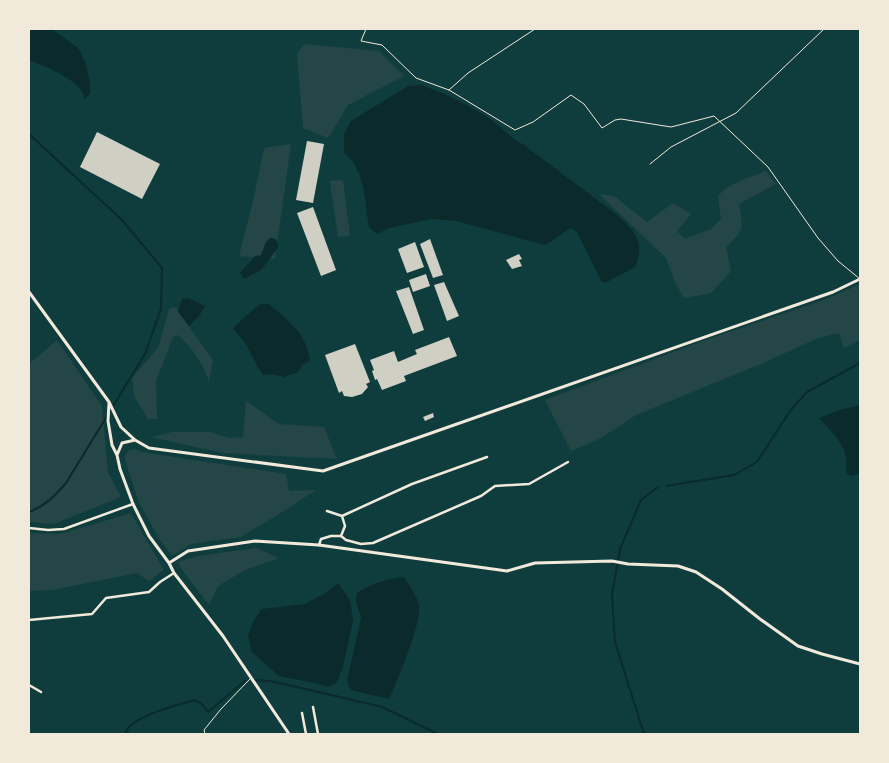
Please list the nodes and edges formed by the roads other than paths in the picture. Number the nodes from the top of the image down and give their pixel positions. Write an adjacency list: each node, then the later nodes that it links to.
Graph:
1 (366, 29): 4 (lane)
2 (535, 29): 4 (lane)
3 (824, 29): 5 (lane)
4 (448, 90): 5 (lane)
5 (720, 122): 6 (lane); 7 (lane)
6 (650, 164)
7 (860, 279): 10 (street)
8 (29, 292): 9 (street)
9 (109, 402): 10 (street); 11 (street)
10 (135, 440): 11 (street)
11 (117, 455): 14 (street)
12 (487, 458): 16 (street)
13 (568, 462): 18 (street)
14 (133, 504): 17 (street); 20 (street)
15 (327, 511): 16 (street)
16 (342, 516): 18 (street)
17 (29, 528)
18 (340, 536): 19 (street)
19 (319, 545): 20 (street); 23 (street)
20 (169, 562): 21 (street)
21 (174, 573): 22 (street); 24 (street)
22 (29, 620)
23 (860, 664)
24 (251, 678): 29 (lane); 30 (street)
25 (29, 685): 26 (street)
26 (41, 692)
27 (313, 707): 32 (street)
28 (302, 713): 31 (street)
29 (205, 734)
30 (289, 734)
31 (306, 734)
32 (318, 734)

